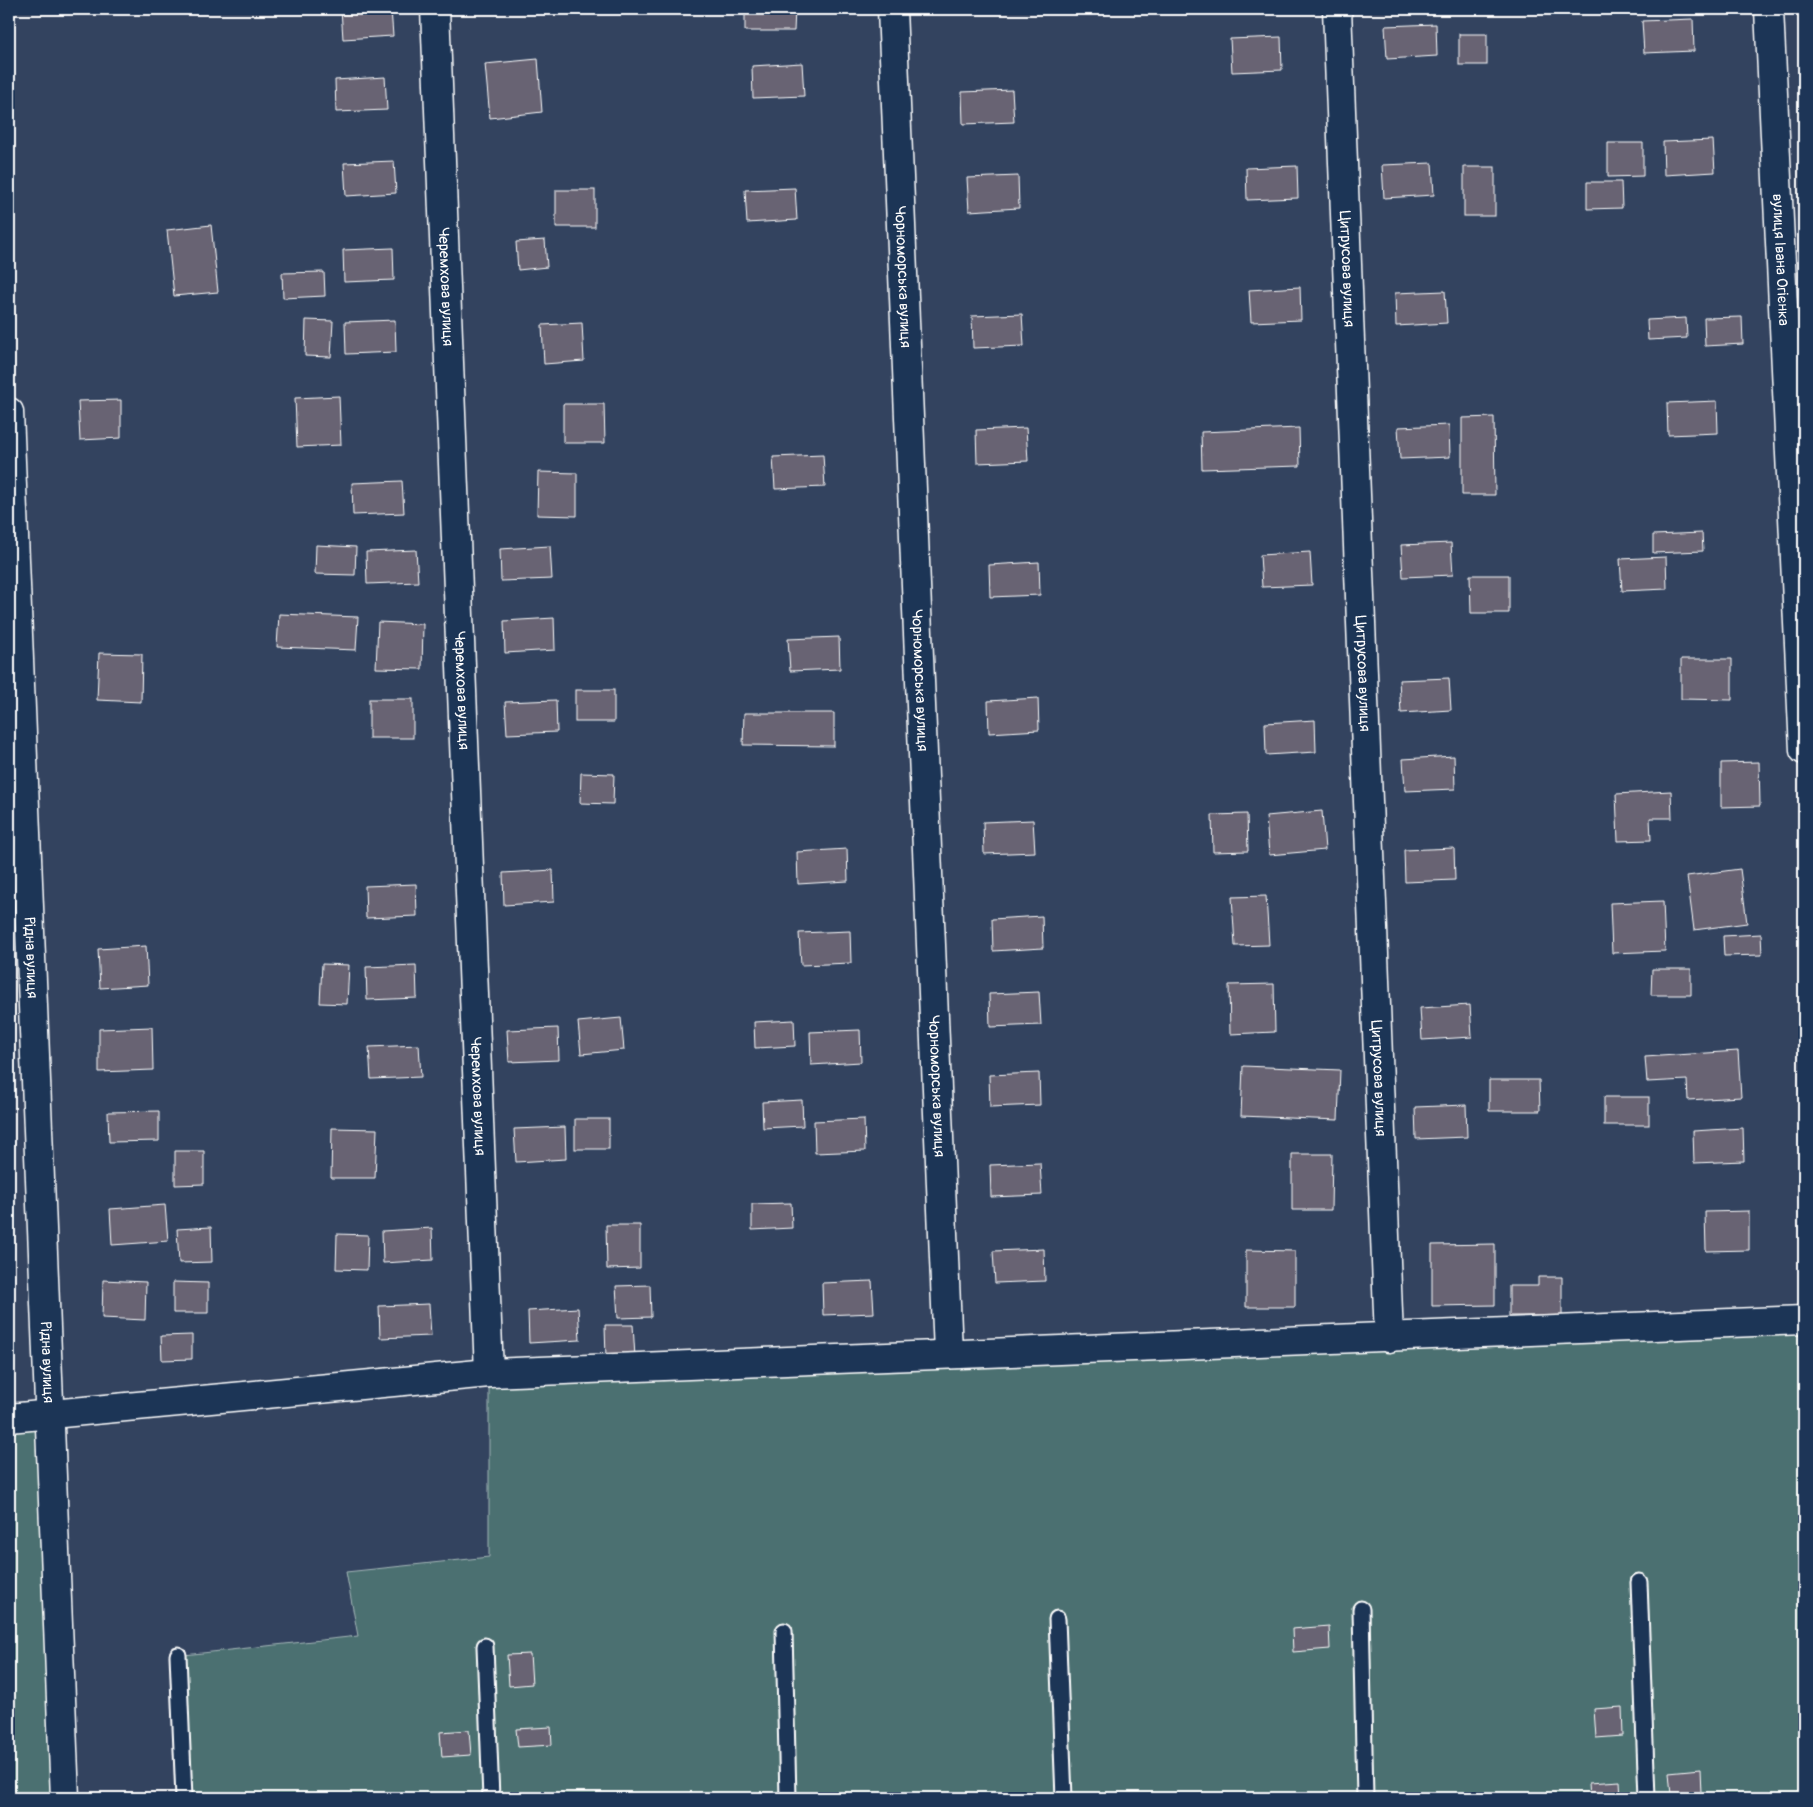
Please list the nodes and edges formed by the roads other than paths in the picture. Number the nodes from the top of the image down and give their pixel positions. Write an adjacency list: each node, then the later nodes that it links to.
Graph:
1 (435, 9): 10 (street, Черемхова вулиця)
2 (892, 9): 9 (street, Чорноморська вулиця)
3 (1337, 9): 8 (street, Цитрусова вулиця)
4 (1769, 9): 6 (street, вулиця Івана Огієнка)
5 (9, 412): 11 (street, Рідна вулиця)
6 (1804, 750)
7 (1804, 1320): 8 (street)
8 (1389, 1338): 9 (street)
9 (948, 1353): 10 (street)
10 (489, 1373): 11 (street)
11 (49, 1414): 12 (street); 19 (street, Рідна вулиця)
12 (9, 1418)
13 (1639, 1582): 25 (lane)
14 (1361, 1609): 24 (lane)
15 (1057, 1620): 23 (lane)
16 (784, 1631): 22 (lane)
17 (485, 1646): 21 (lane)
18 (178, 1655): 20 (lane)
19 (65, 1798)
20 (184, 1798)
21 (491, 1798)
22 (788, 1798)
23 (1064, 1798)
24 (1365, 1798)
25 (1646, 1798)

